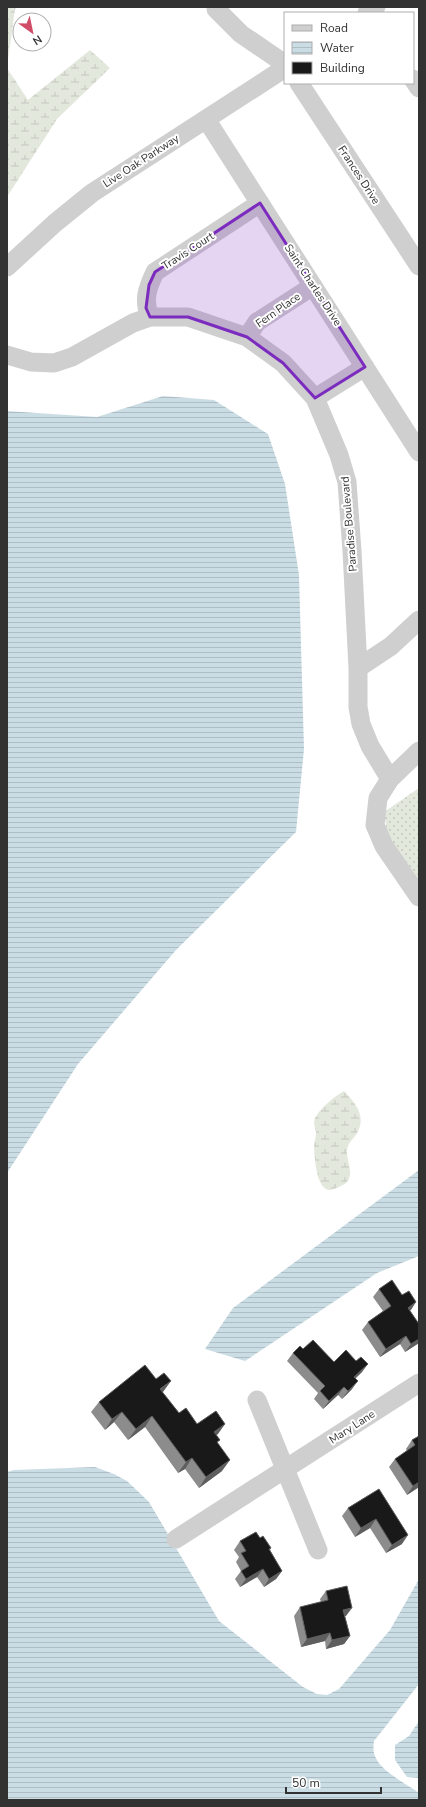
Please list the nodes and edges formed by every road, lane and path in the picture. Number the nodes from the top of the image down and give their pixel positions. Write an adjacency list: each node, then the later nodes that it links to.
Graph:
1 (216, 10): 2 (street)
2 (284, 63)
3 (284, 69): 5 (street, Live Oak Parkway)
4 (301, 84): 7 (street, Frances Drive)
5 (206, 119): 6 (street, Saint Charles Drive); 8 (street, Live Oak Parkway)
6 (260, 203): 9 (street, Saint Charles Drive); 10 (street, Travis Court)
7 (419, 266)
8 (7, 267)
9 (313, 286): 11 (street, Fern Place); 13 (street, Saint Charles Drive)
10 (150, 317): 11 (street, Paradise Boulevard); 12 (street, Paradise Boulevard)
11 (247, 337): 14 (street, Paradise Boulevard)
12 (7, 354)
13 (365, 367): 14 (street); 15 (street, Saint Charles Drive)
14 (316, 398): 17 (street, Paradise Boulevard)
15 (419, 452)
16 (419, 620): 17 (street)
17 (358, 668): 19 (street, Paradise Boulevard)
18 (419, 751): 19 (street)
19 (390, 779): 20 (street)
20 (419, 897)
21 (419, 1383): 23 (street, Mary Lane)
22 (257, 1400): 23 (street)
23 (285, 1470): 24 (street, Mary Lane); 25 (street)
24 (176, 1539)
25 (318, 1550)

